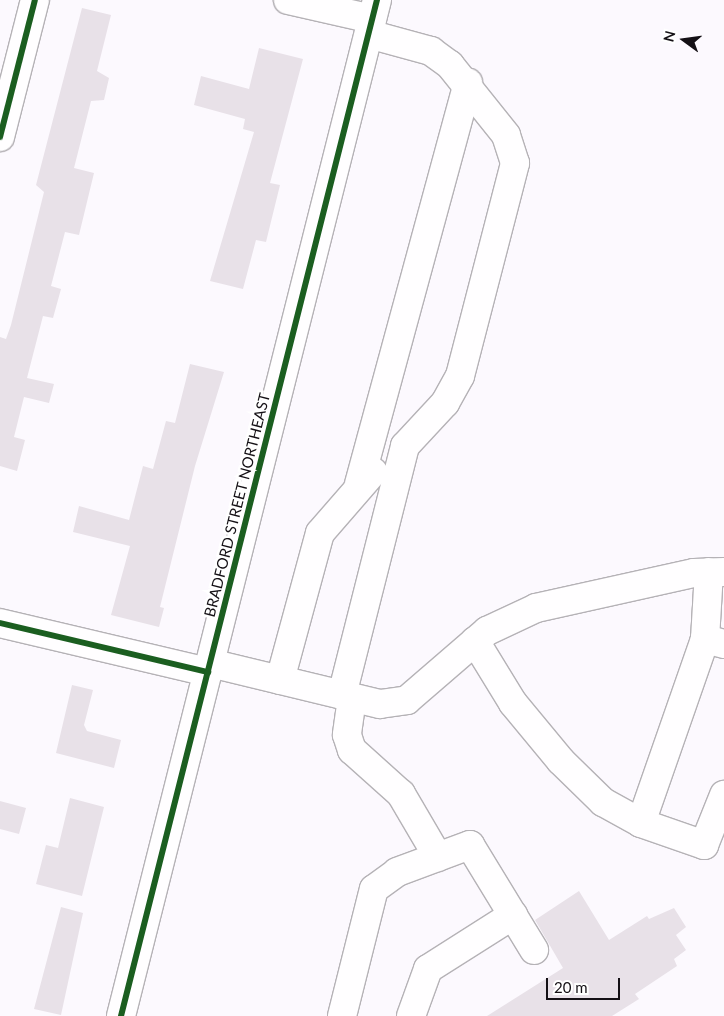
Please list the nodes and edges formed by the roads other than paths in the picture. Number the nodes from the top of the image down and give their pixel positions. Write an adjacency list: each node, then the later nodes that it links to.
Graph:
1 (35, 0): 5 (street)
2 (288, 0): 3 (street)
3 (373, 18): 4 (street); 12 (street, BRADFORD STREET NORTHEAST)
4 (468, 83): 6 (street); 7 (street)
5 (0, 137)
6 (405, 446): 7 (street); 14 (street)
7 (359, 484): 13 (street)
8 (717, 572): 10 (street); 11 (street)
9 (0, 623): 12 (street)
10 (474, 641): 14 (street); 16 (street)
11 (715, 642): 16 (street)
12 (209, 668): 13 (street); 20 (street, BRADFORD STREET NORTHEAST)
13 (280, 680): 14 (street)
14 (347, 696): 17 (street)
15 (724, 795): 16 (street)
16 (641, 823)
17 (438, 857): 18 (street); 21 (street)
18 (513, 915): 19 (street); 22 (street)
19 (534, 950)
20 (121, 1016)
21 (342, 1016)
22 (412, 1016)

